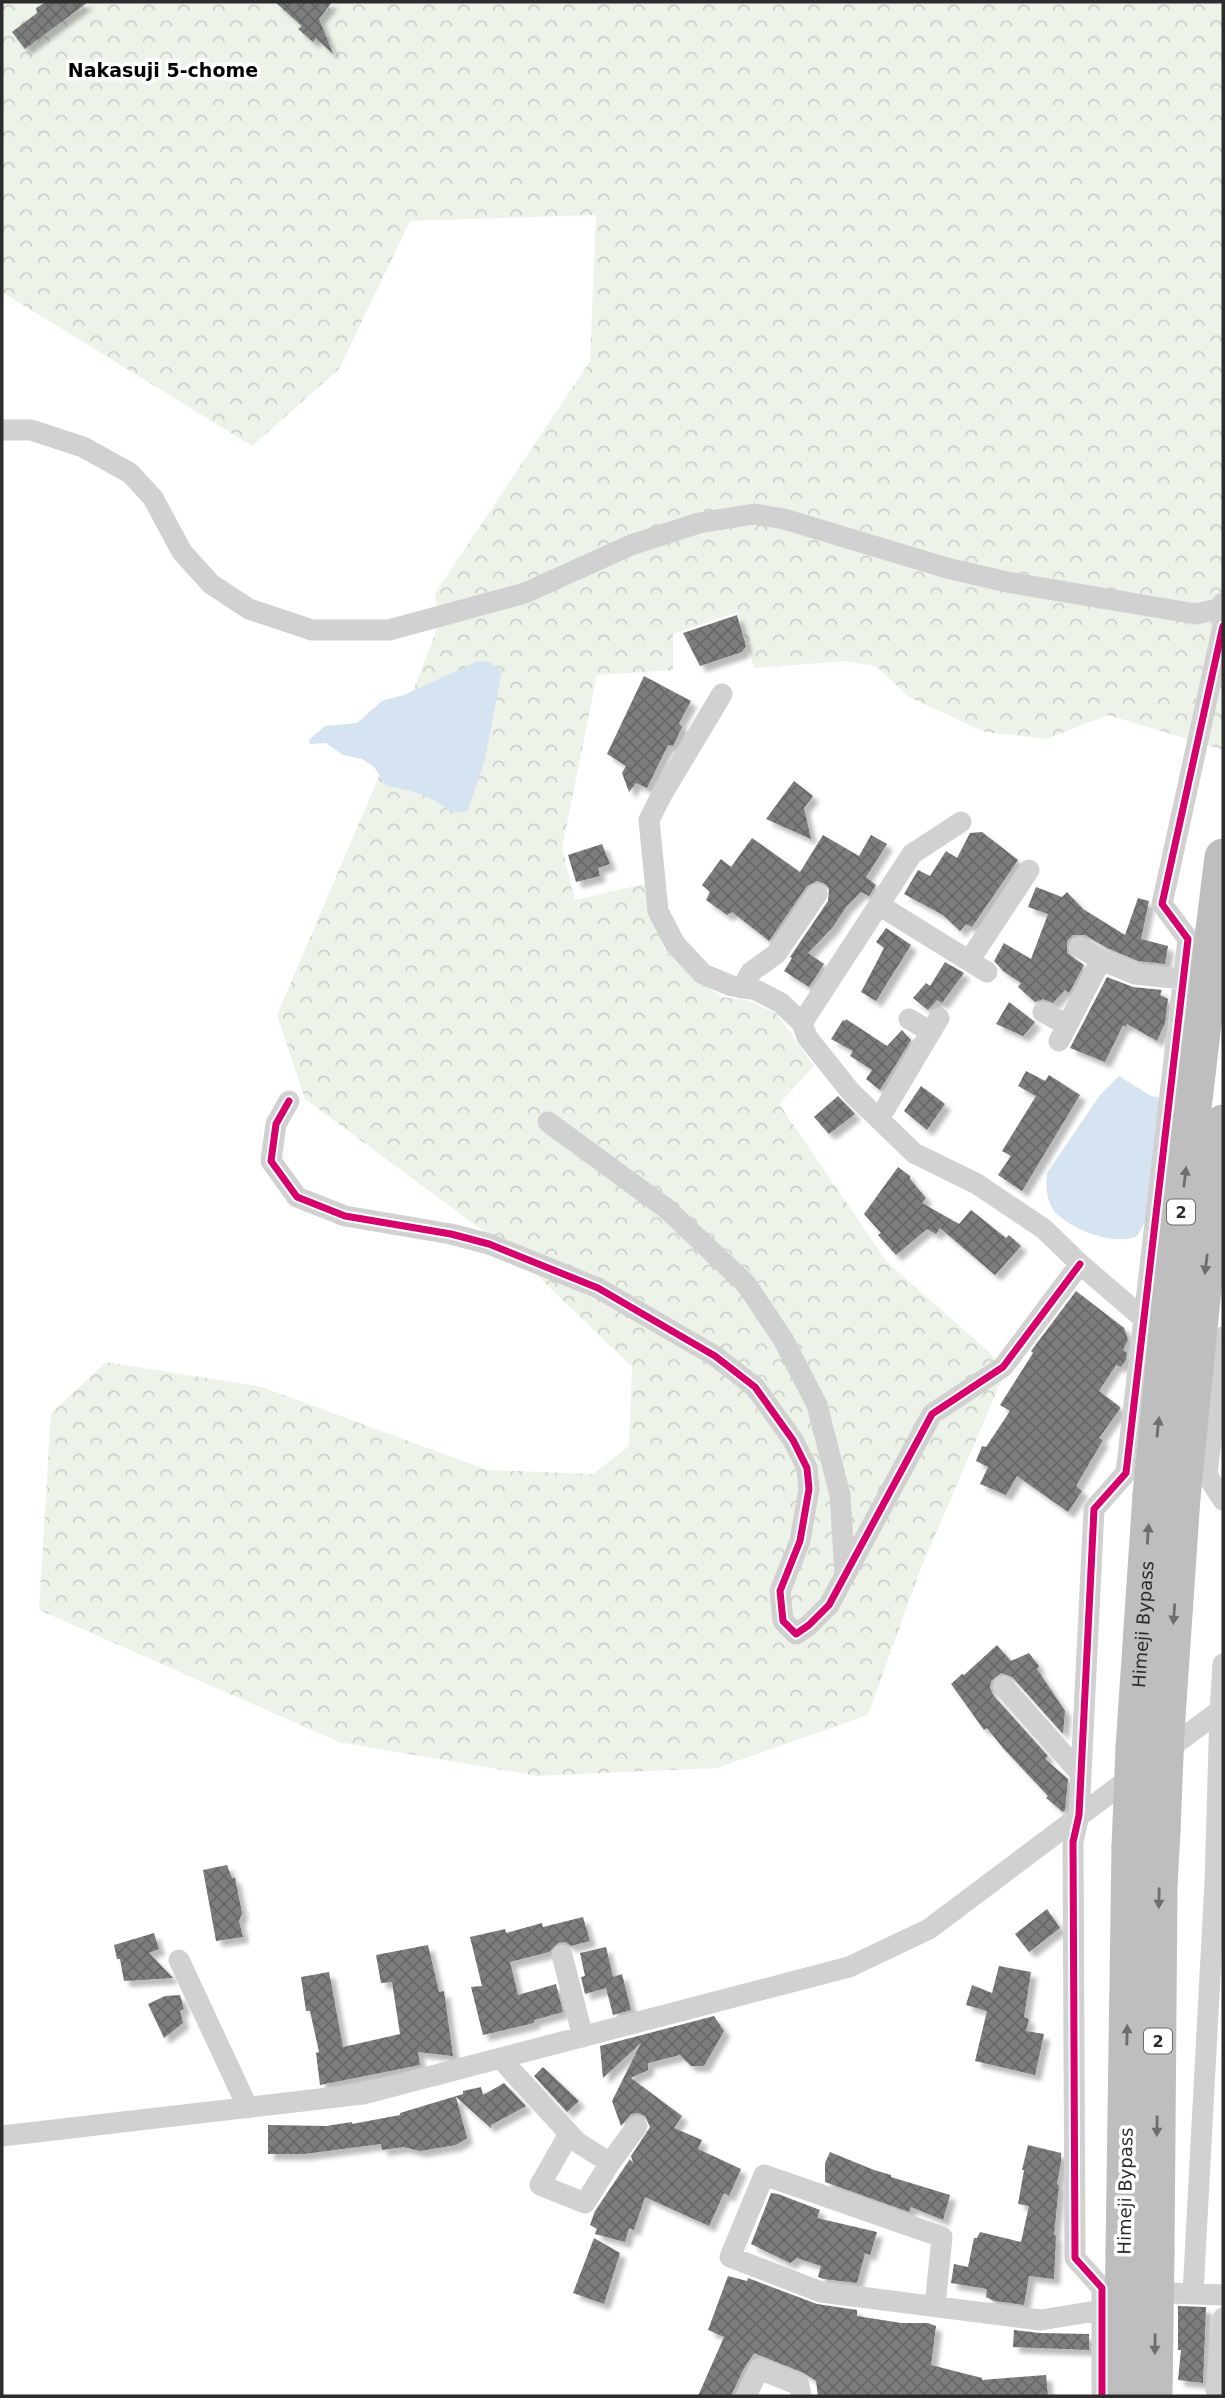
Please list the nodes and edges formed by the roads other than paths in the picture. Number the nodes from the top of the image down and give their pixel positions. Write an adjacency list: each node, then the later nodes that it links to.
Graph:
1 (2, 430): 2 (street)
2 (1223, 603)
3 (1223, 626): 12 (street)
4 (722, 694): 13 (street)
5 (961, 822): 9 (street)
6 (1223, 858): 25 (highway, Himeji Bypass / 2, one-way to 6, bridge)
7 (1028, 870): 9 (street)
8 (817, 894): 13 (street)
9 (879, 905): 16 (street)
10 (1079, 947): 11 (street)
11 (1101, 960): 12 (street); 14 (street)
12 (1184, 979): 22 (street)
13 (742, 988): 16 (street)
14 (1043, 1012)
15 (909, 1019): 18 (street)
16 (802, 1023): 18 (street)
17 (289, 1101): 27 (street)
18 (879, 1119): 21 (street)
19 (548, 1122): 27 (street)
20 (1223, 1123): 25 (highway, Himeji Bypass / 2, one-way to 25, bridge)
21 (1080, 1264): 22 (street); 27 (street)
22 (1143, 1319): 24 (street); 25 (street)
23 (1223, 1337): 24 (street)
24 (1221, 1374): 25 (street)
25 (1167, 1485): 26 (street); 31 (highway, Himeji Bypass / 2); 33 (street)
26 (1223, 1500)
27 (845, 1575)
28 (1223, 1664): 30 (street)
29 (1003, 1686): 33 (street)
30 (1221, 1709): 32 (street); 34 (street)
31 (1150, 1740): 45 (highway, Himeji Bypass / 2, one-way to 45, bridge); 45 (highway, Himeji Bypass / 2, one-way to 31, bridge)
32 (1221, 1764): 35 (street)
33 (1081, 1774): 34 (street)
34 (1079, 1815): 38 (street); 48 (street)
35 (1219, 1885): 46 (street)
36 (562, 1955): 38 (street)
37 (178, 1961): 40 (street)
38 (583, 2037): 39 (street)
39 (501, 2059): 40 (street); 42 (street)
40 (248, 2108): 43 (street)
41 (637, 2126): 44 (street)
42 (569, 2133): 44 (street); 44 (street)
43 (2, 2136)
44 (610, 2163)
45 (1140, 2251): 54 (highway, Himeji Bypass / 2, bridge); 55 (highway, Himeji Bypass / 2, one-way to 55, bridge)
46 (1193, 2294): 47 (street); 48 (street)
47 (1223, 2295)
48 (1102, 2299): 49 (street); 53 (street)
49 (935, 2306): 49 (street)
50 (1223, 2318): 56 (street)
51 (746, 2396): 52 (street)
52 (802, 2396)
53 (1102, 2396)
54 (1122, 2396)
55 (1154, 2396)
56 (1222, 2396)

